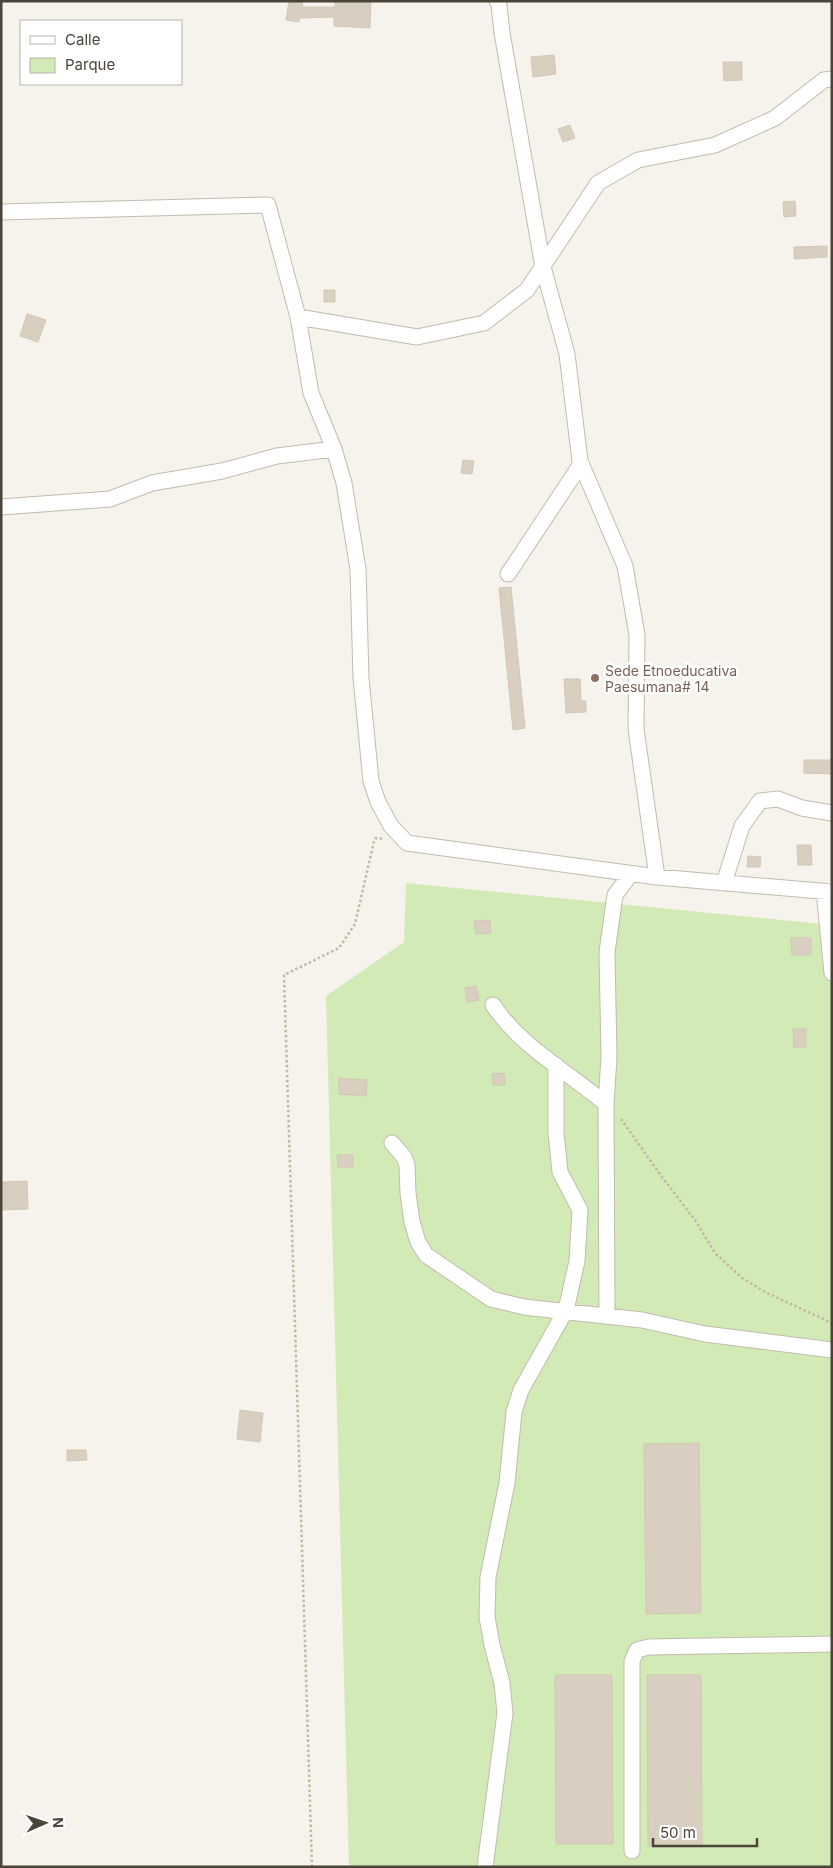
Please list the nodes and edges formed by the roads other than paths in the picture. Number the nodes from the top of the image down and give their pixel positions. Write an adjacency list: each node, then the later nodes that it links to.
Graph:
1 (497, 1): 4 (street)
2 (832, 79): 4 (street)
3 (1, 212): 5 (street)
4 (542, 267): 5 (street); 7 (street)
5 (298, 317): 6 (street)
6 (334, 449): 8 (street); 11 (street)
7 (581, 464): 9 (street); 12 (street)
8 (1, 507)
9 (508, 574)
10 (832, 813): 13 (street)
11 (631, 874): 12 (street); 18 (street)
12 (657, 877): 13 (street)
13 (724, 883): 14 (street)
14 (828, 891): 15 (street)
15 (832, 972)
16 (493, 1004): 17 (street)
17 (556, 1065): 18 (street); 20 (street)
18 (606, 1104): 21 (street)
19 (392, 1143): 20 (street)
20 (566, 1310): 21 (street); 25 (street)
21 (607, 1315): 22 (street)
22 (832, 1350)
23 (832, 1644): 24 (street)
24 (632, 1851)
25 (485, 1867)

